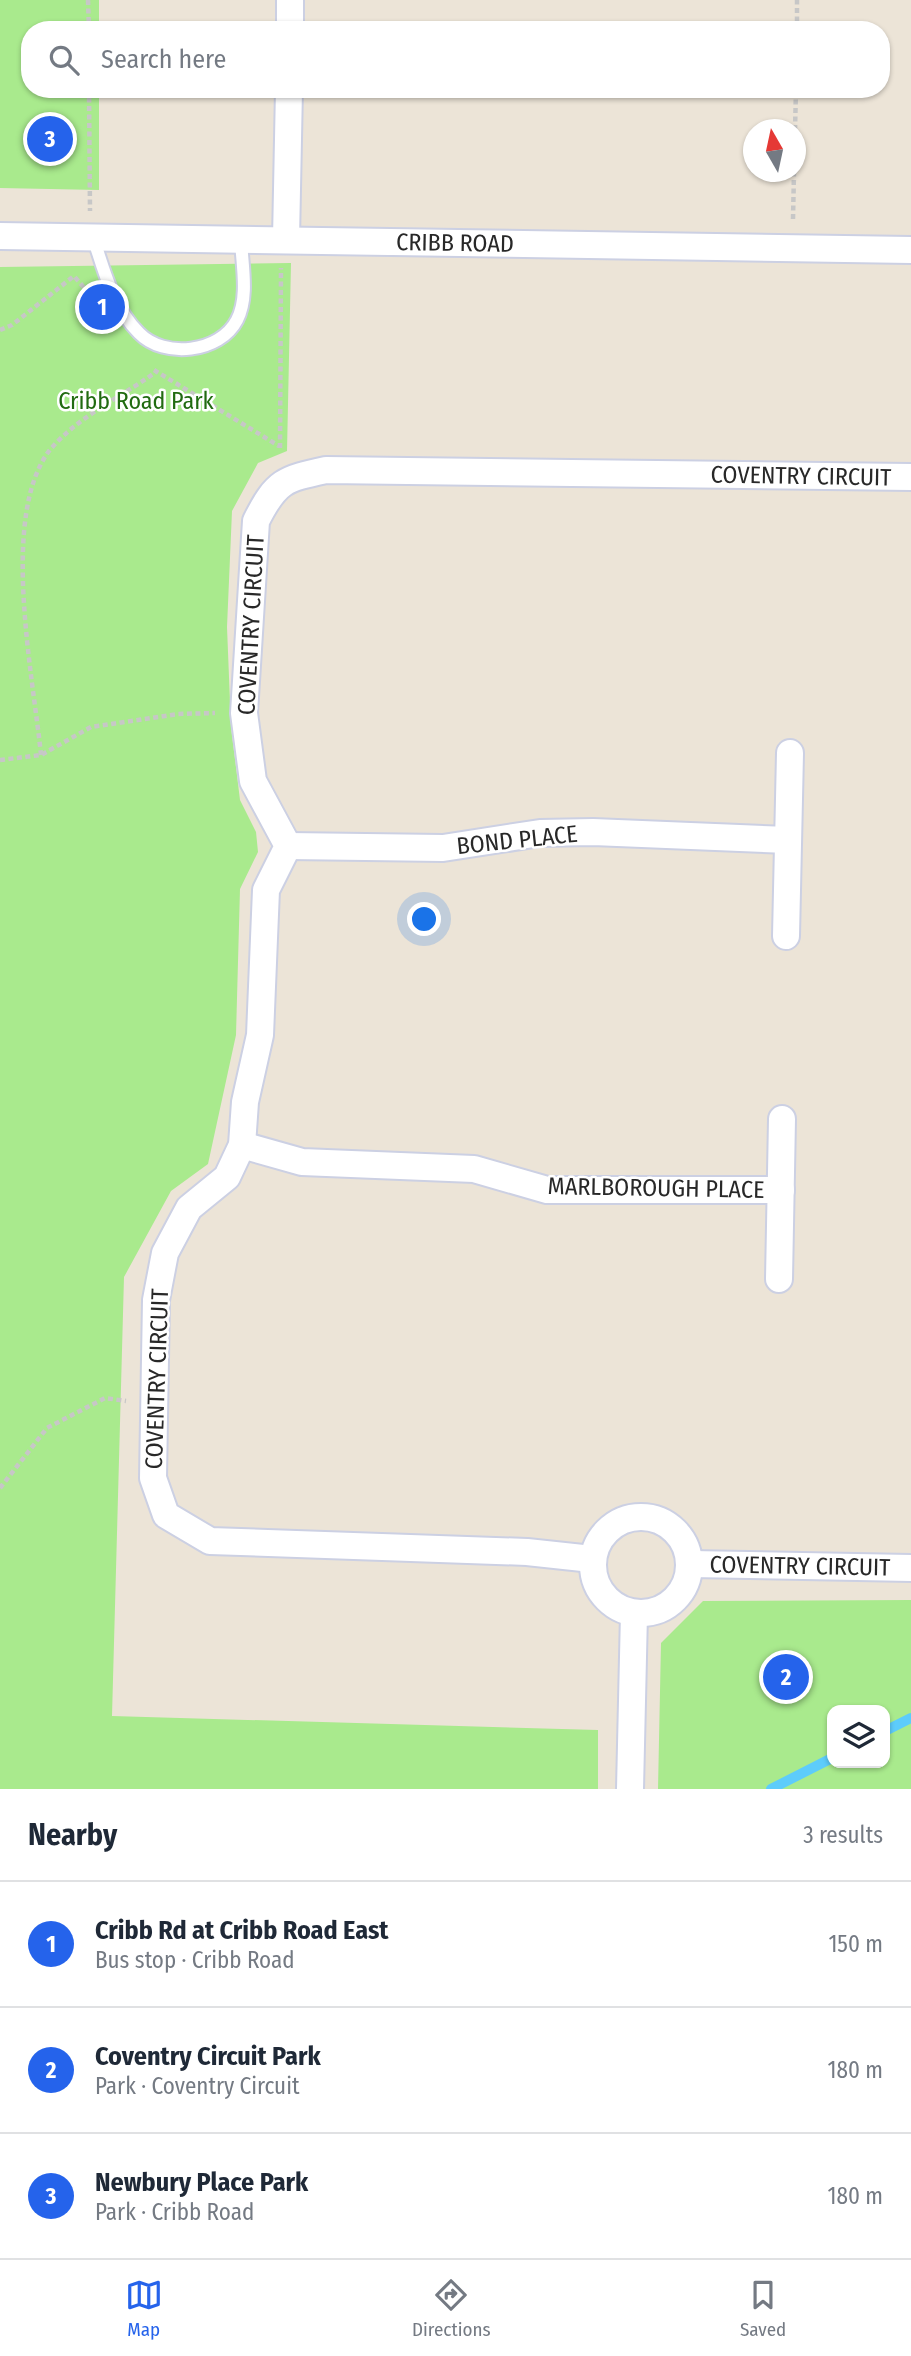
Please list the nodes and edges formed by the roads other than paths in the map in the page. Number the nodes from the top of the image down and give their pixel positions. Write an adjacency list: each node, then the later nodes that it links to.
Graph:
1 (290, 0): 2 (street)
2 (290, 21)
3 (289, 98): 6 (street)
4 (13, 236): 5 (street, CRIBB ROAD)
5 (93, 237): 7 (street, CRIBB ROAD); 7 (lane)
6 (286, 239): 7 (street, CRIBB ROAD); 8 (street, CRIBB ROAD)
7 (241, 240)
8 (911, 250)
9 (911, 477): 12 (street, COVENTRY CIRCUIT)
10 (790, 753): 11 (street)
11 (788, 839): 12 (street, BOND PLACE); 13 (street)
12 (288, 846): 15 (street, COVENTRY CIRCUIT)
13 (786, 936)
14 (782, 1119): 16 (street, MARLBOROUGH PLACE)
15 (242, 1145): 16 (street, MARLBOROUGH PLACE); 18 (street, COVENTRY CIRCUIT)
16 (781, 1189): 17 (street, MARLBOROUGH PLACE)
17 (779, 1279)
18 (592, 1559): 19 (street); 21 (street)
19 (690, 1564): 20 (street, COVENTRY CIRCUIT); 21 (street)
20 (911, 1568)
21 (634, 1613): 22 (street)
22 (630, 1789)

